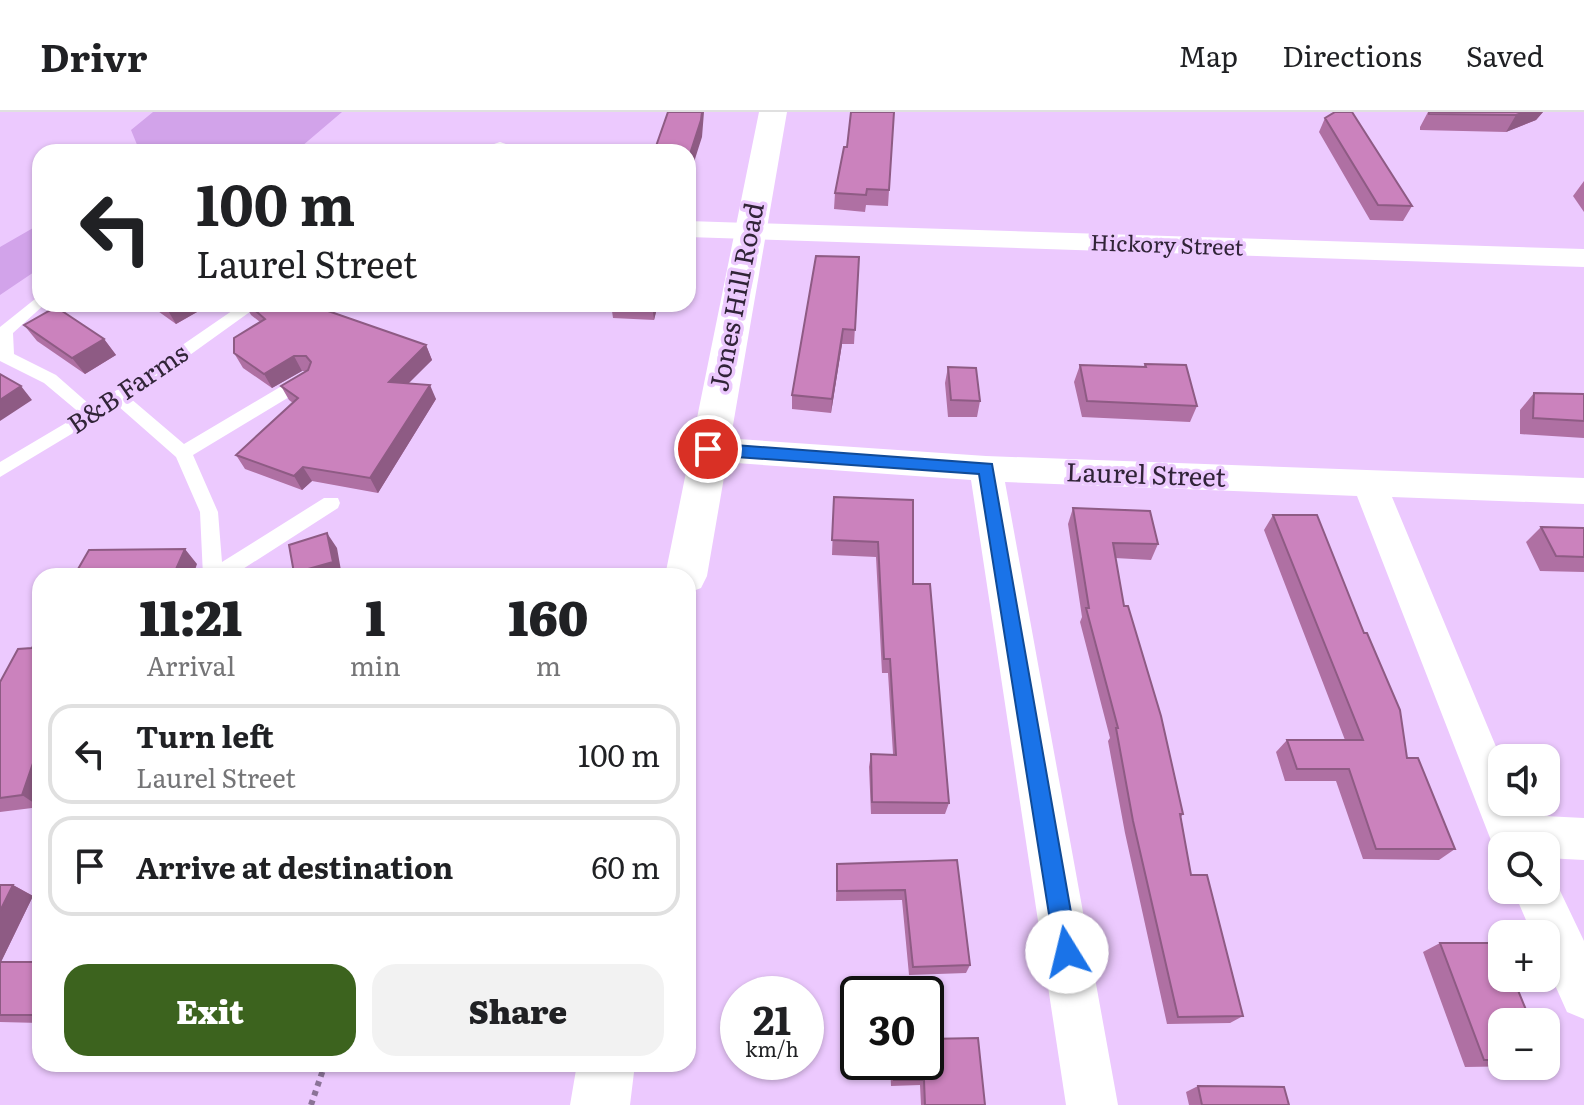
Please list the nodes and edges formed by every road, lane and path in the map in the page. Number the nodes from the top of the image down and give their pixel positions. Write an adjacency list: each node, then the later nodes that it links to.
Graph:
1 (773, 112): 3 (main road, Jones Hill Road)
2 (696, 229): 3 (street, Hickory Street)
3 (749, 231): 4 (street, Hickory Street); 10 (main road, Jones Hill Road)
4 (1584, 258)
5 (32, 307): 9 (lane)
6 (242, 312): 8 (lane, B&B Farms)
7 (308, 378): 11 (lane)
8 (119, 398): 9 (lane, B&B Farms); 11 (lane)
9 (98, 412): 13 (lane, B&B Farms)
10 (708, 449): 12 (street, Laurel Street); 19 (main road, Jones Hill Road)
11 (183, 453): 17 (lane)
12 (986, 469): 14 (street, Laurel Street); 29 (street)
13 (0, 470)
14 (1369, 483): 15 (street, Laurel Street); 20 (street)
15 (1584, 491)
16 (331, 503): 18 (lane)
17 (213, 568)
18 (227, 568)
19 (687, 568)
20 (1509, 832)
21 (1584, 839): 22 (street)
22 (1560, 840)
23 (1542, 904): 24 (street)
24 (1584, 995)
25 (322, 1072): 27 (path)
26 (605, 1072): 28 (main road)
27 (311, 1105)
28 (600, 1105)
29 (1092, 1105)

